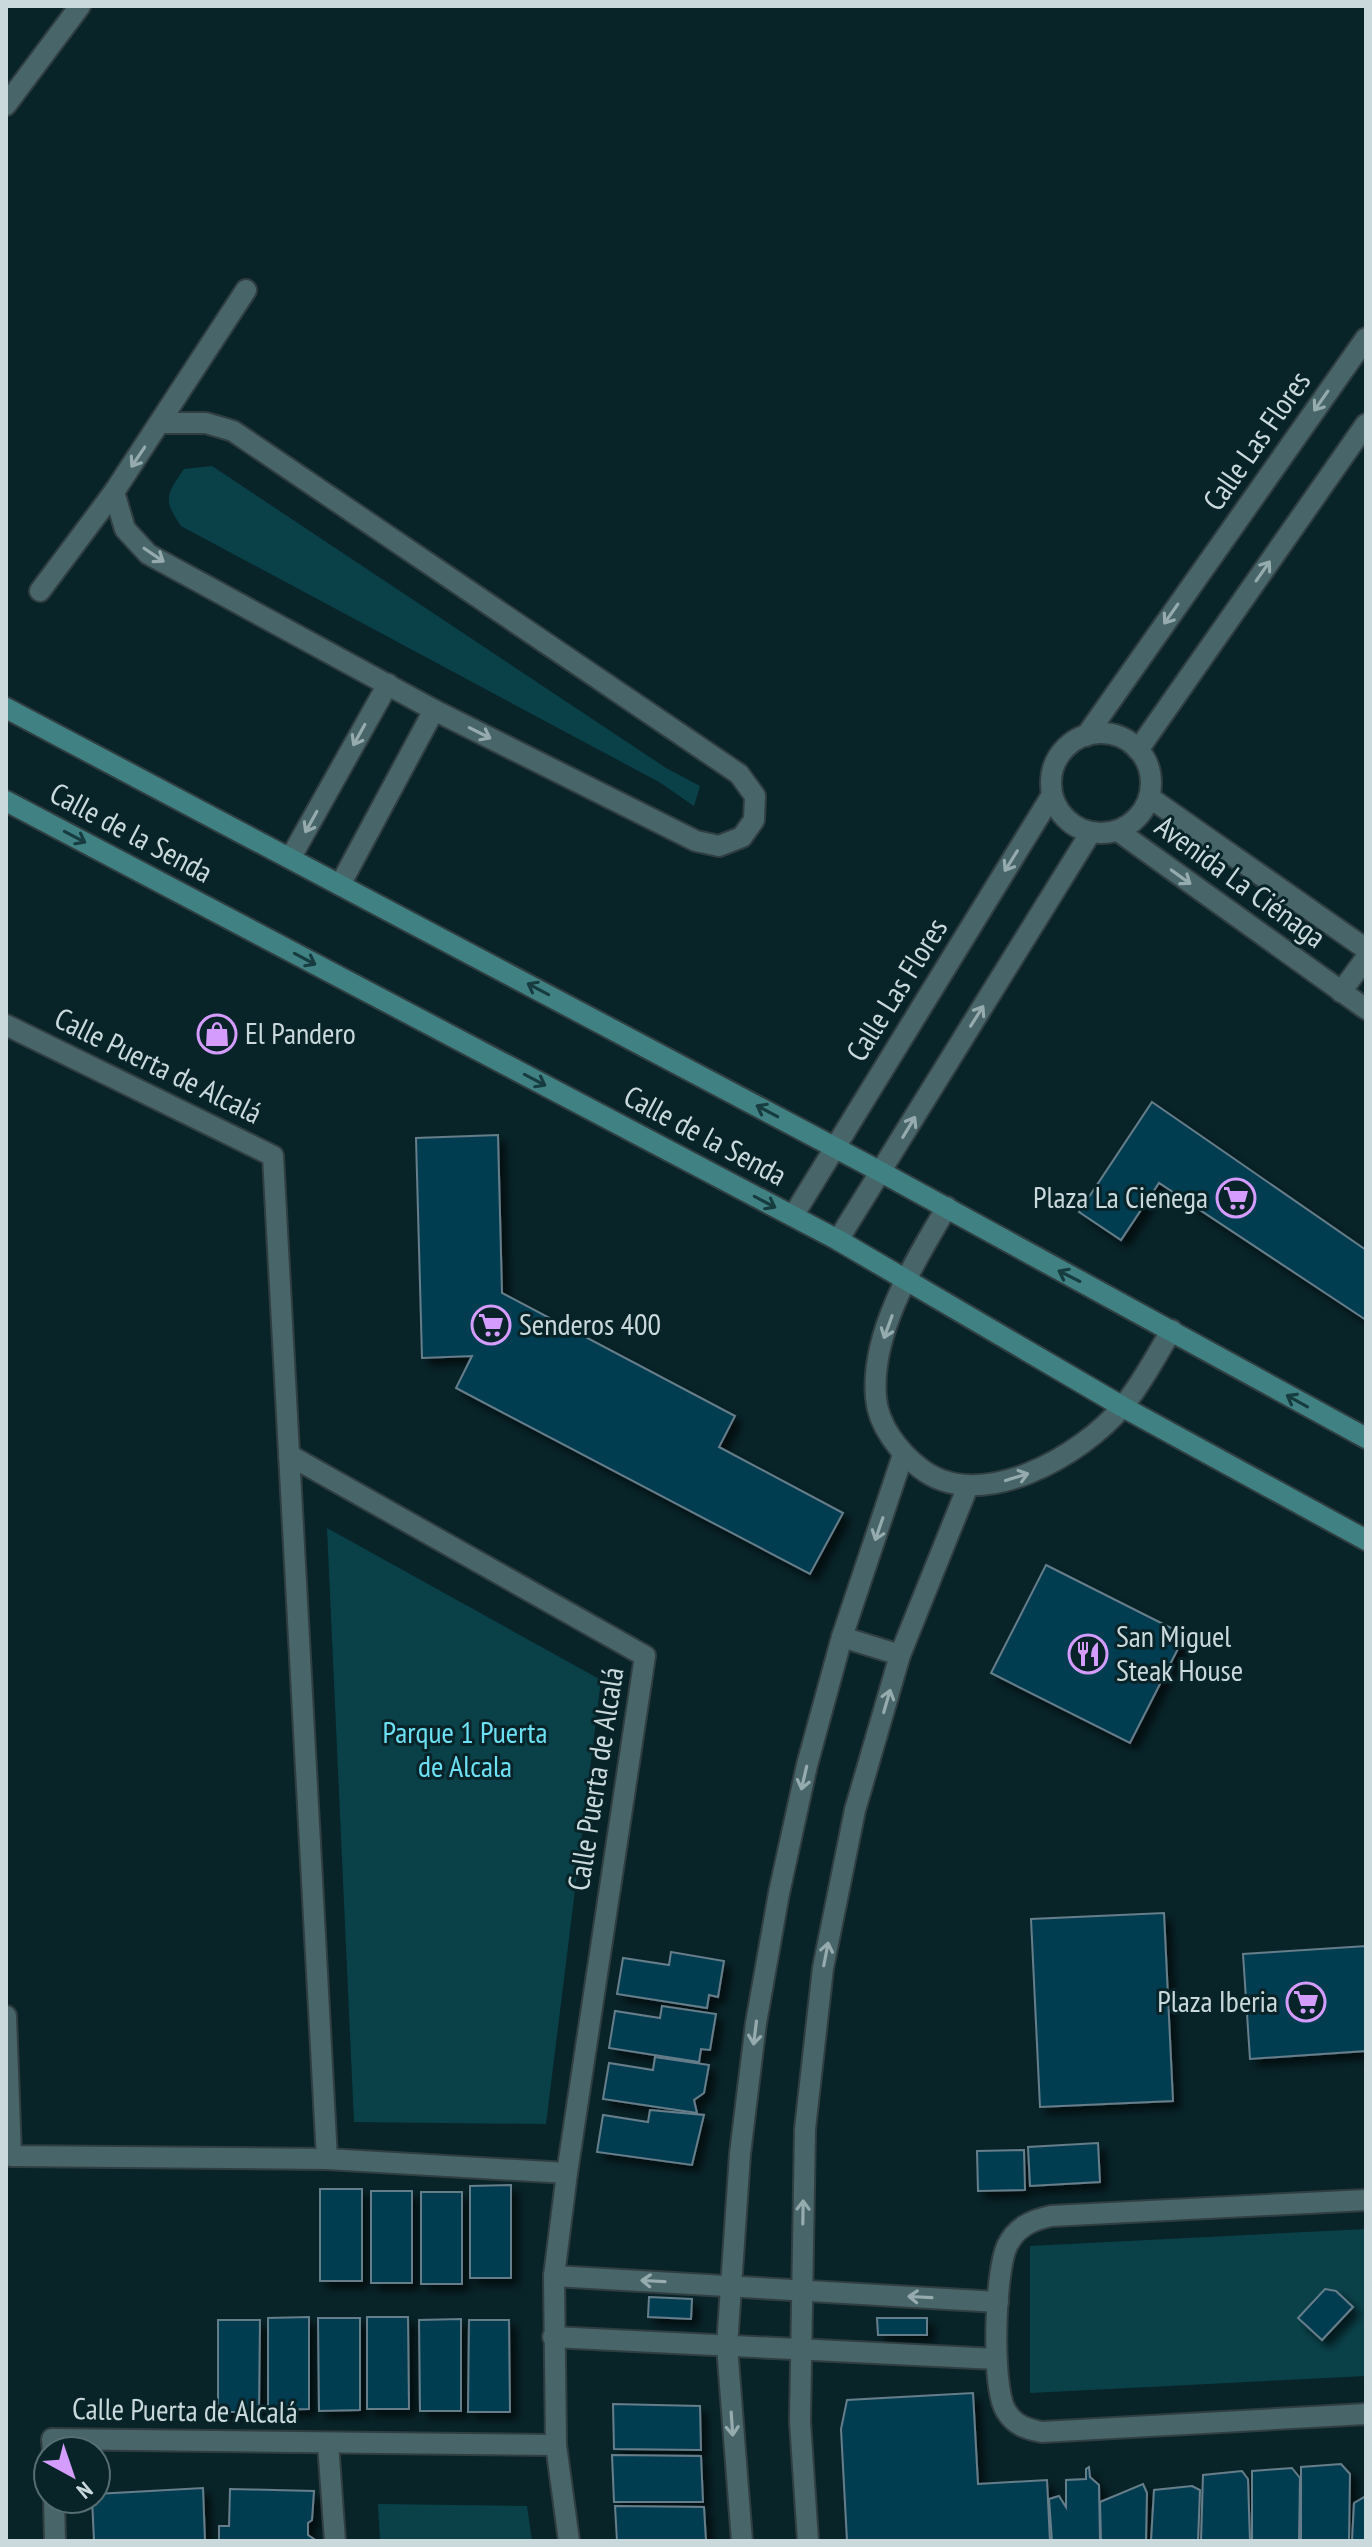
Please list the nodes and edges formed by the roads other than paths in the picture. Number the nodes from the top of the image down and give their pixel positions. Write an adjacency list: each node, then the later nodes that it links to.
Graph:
1 (80, 6): 2 (street)
2 (6, 105)
3 (246, 290): 5 (street)
4 (1366, 338): 12 (street, Calle Las Flores, one-way to 12)
5 (161, 423): 7 (street, one-way to 7); 11 (street, one-way to 5)
6 (1366, 424): 13 (street, one-way to 6)
7 (114, 492): 8 (street); 9 (street, one-way to 9)
8 (40, 591)
9 (388, 684): 11 (street); 19 (street, one-way to 19)
10 (6, 708): 19 (main road, Calle de la Senda)
11 (434, 710): 20 (street)
12 (1086, 736): 13 (street); 14 (street)
13 (1138, 750): 15 (street)
14 (1052, 795): 18 (street); 26 (street, Calle Las Flores, one-way to 26)
15 (1149, 797): 17 (street); 21 (street, Avenida La Ciénaga)
16 (6, 801): 29 (main road, Calle de la Senda, one-way to 29)
17 (1118, 831): 18 (street); 23 (street, Avenida La Ciénaga, one-way to 23)
18 (1091, 832): 27 (street, one-way to 18)
19 (291, 857): 20 (main road, Calle de la Senda)
20 (340, 885): 26 (main road, Calle de la Senda, one-way to 20)
21 (1366, 949)
22 (1366, 958): 23 (street)
23 (1341, 992): 24 (street, Avenida La Ciénaga)
24 (1366, 1009)
25 (6, 1025): 35 (street, Calle Puerta de Alcalá)
26 (836, 1148): 27 (main road, Calle de la Senda); 29 (street, Calle Las Flores)
27 (881, 1172): 28 (main road, Calle de la Senda); 30 (street)
28 (947, 1207): 31 (street); 32 (main road, Calle de la Senda, one-way to 28)
29 (793, 1216): 30 (main road, Calle de la Senda)
30 (838, 1240): 31 (main road, Calle de la Senda)
31 (905, 1278): 33 (main road, Calle de la Senda); 36 (street, one-way to 36)
32 (1172, 1330): 33 (street); 34 (main road, Calle de la Senda, one-way to 32)
33 (1123, 1407): 37 (street, one-way to 33); 38 (main road, Calle de la Senda)
34 (1366, 1438)
35 (289, 1455): 42 (street, Calle Puerta de Alcalá); 43 (street, Calle Puerta de Alcalá)
36 (903, 1455): 37 (street); 39 (street, one-way to 39)
37 (968, 1486): 40 (street)
38 (1366, 1540)
39 (842, 1637): 40 (street); 46 (street, one-way to 46)
40 (900, 1655): 47 (street, one-way to 40)
41 (6, 2016): 42 (street)
42 (327, 2159): 43 (street)
43 (567, 2173): 45 (street, Calle Puerta de Alcalá)
44 (1366, 2200): 48 (street)
45 (554, 2276): 46 (street, one-way to 45); 49 (street, Calle Puerta de Alcalá)
46 (731, 2286): 47 (street); 50 (street)
47 (802, 2290): 48 (street, one-way to 47); 51 (street)
48 (998, 2302): 52 (street)
49 (553, 2337): 50 (street); 56 (street, Calle Puerta de Alcalá)
50 (727, 2346): 51 (street); 61 (street, one-way to 61)
51 (801, 2350): 52 (street); 62 (street)
52 (996, 2359): 53 (street)
53 (1366, 2414)
54 (112, 2440): 55 (street, Calle Puerta de Alcalá)
55 (328, 2443): 56 (street, Calle Puerta de Alcalá); 59 (street, Calle Puerta de Alcalá)
56 (556, 2445): 60 (street, Calle Puerta de Alcalá)
57 (54, 2515): 58 (street)
58 (55, 2541)
59 (335, 2541)
60 (569, 2541)
61 (742, 2541)
62 (808, 2541)

